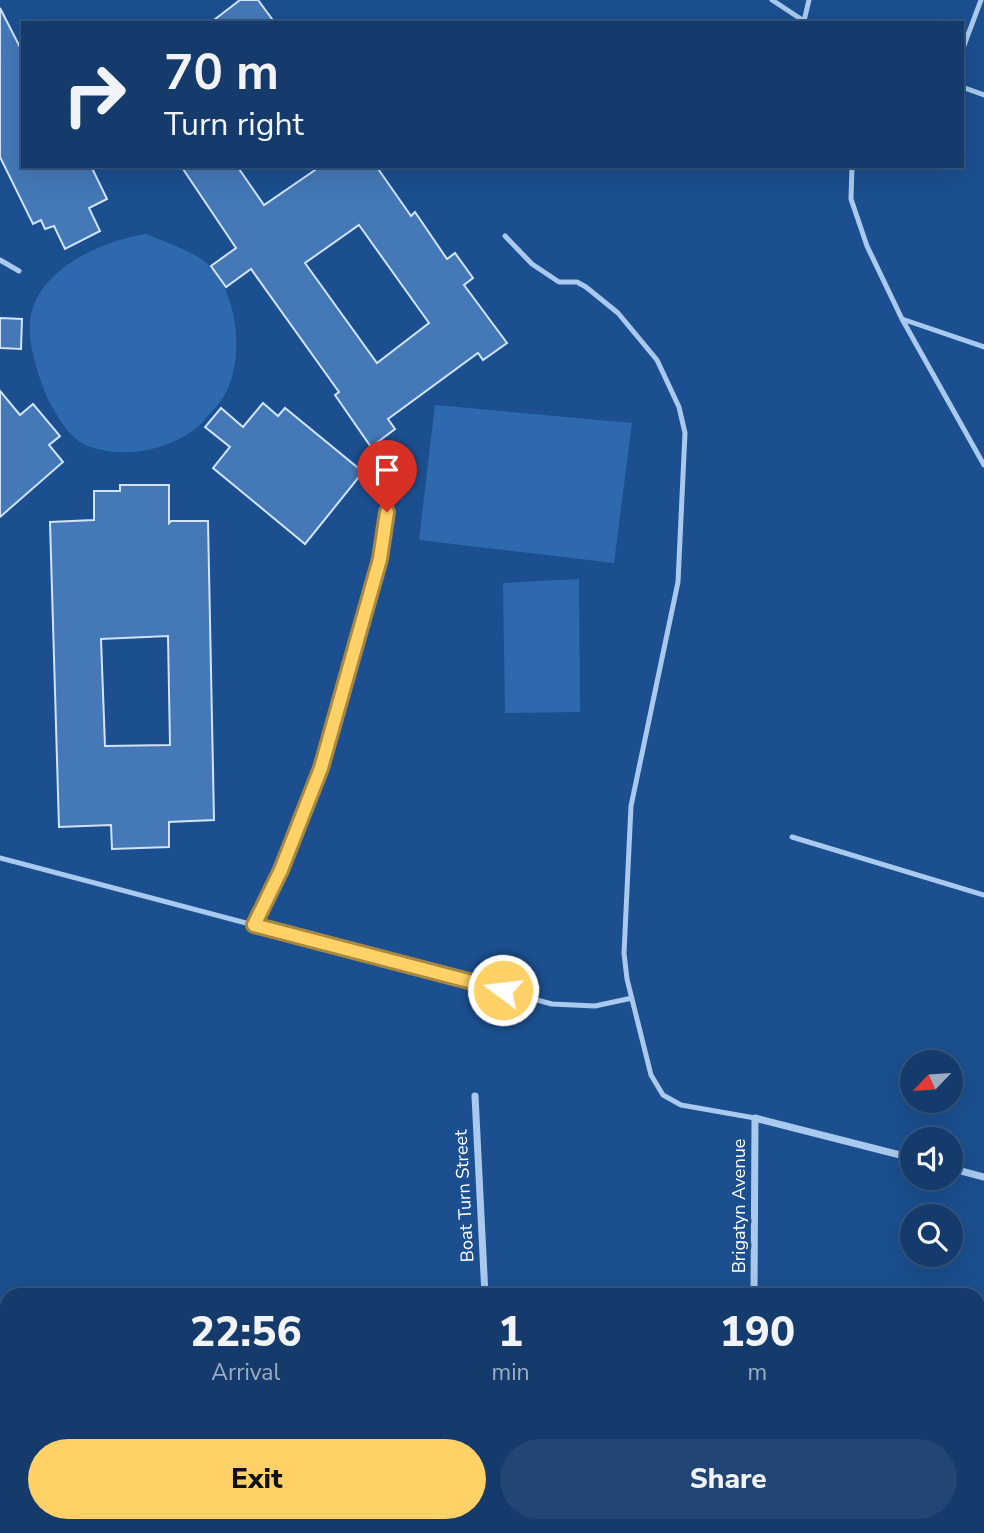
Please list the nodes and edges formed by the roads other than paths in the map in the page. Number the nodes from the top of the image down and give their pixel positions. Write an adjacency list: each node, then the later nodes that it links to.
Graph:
1 (772, 0): 4 (lane)
2 (809, 0): 5 (lane)
3 (981, 0): 6 (lane)
4 (804, 21)
5 (805, 21)
6 (964, 46)
7 (964, 88): 8 (lane)
8 (984, 95)
9 (852, 168): 13 (lane)
10 (505, 236): 21 (lane)
11 (0, 260): 12 (lane)
12 (19, 271)
13 (902, 319): 14 (lane); 15 (lane)
14 (984, 347)
15 (984, 465)
16 (391, 489): 20 (lane)
17 (792, 836): 19 (lane)
18 (0, 858): 20 (lane)
19 (984, 895)
20 (254, 925): 21 (lane)
21 (632, 998): 23 (lane)
22 (475, 1096): 27 (street, Boat Turn Street)
23 (755, 1118): 24 (street); 28 (street, Brigatyn Avenue)
24 (900, 1155)
25 (963, 1171): 26 (street)
26 (984, 1177)
27 (485, 1288)
28 (754, 1288)

